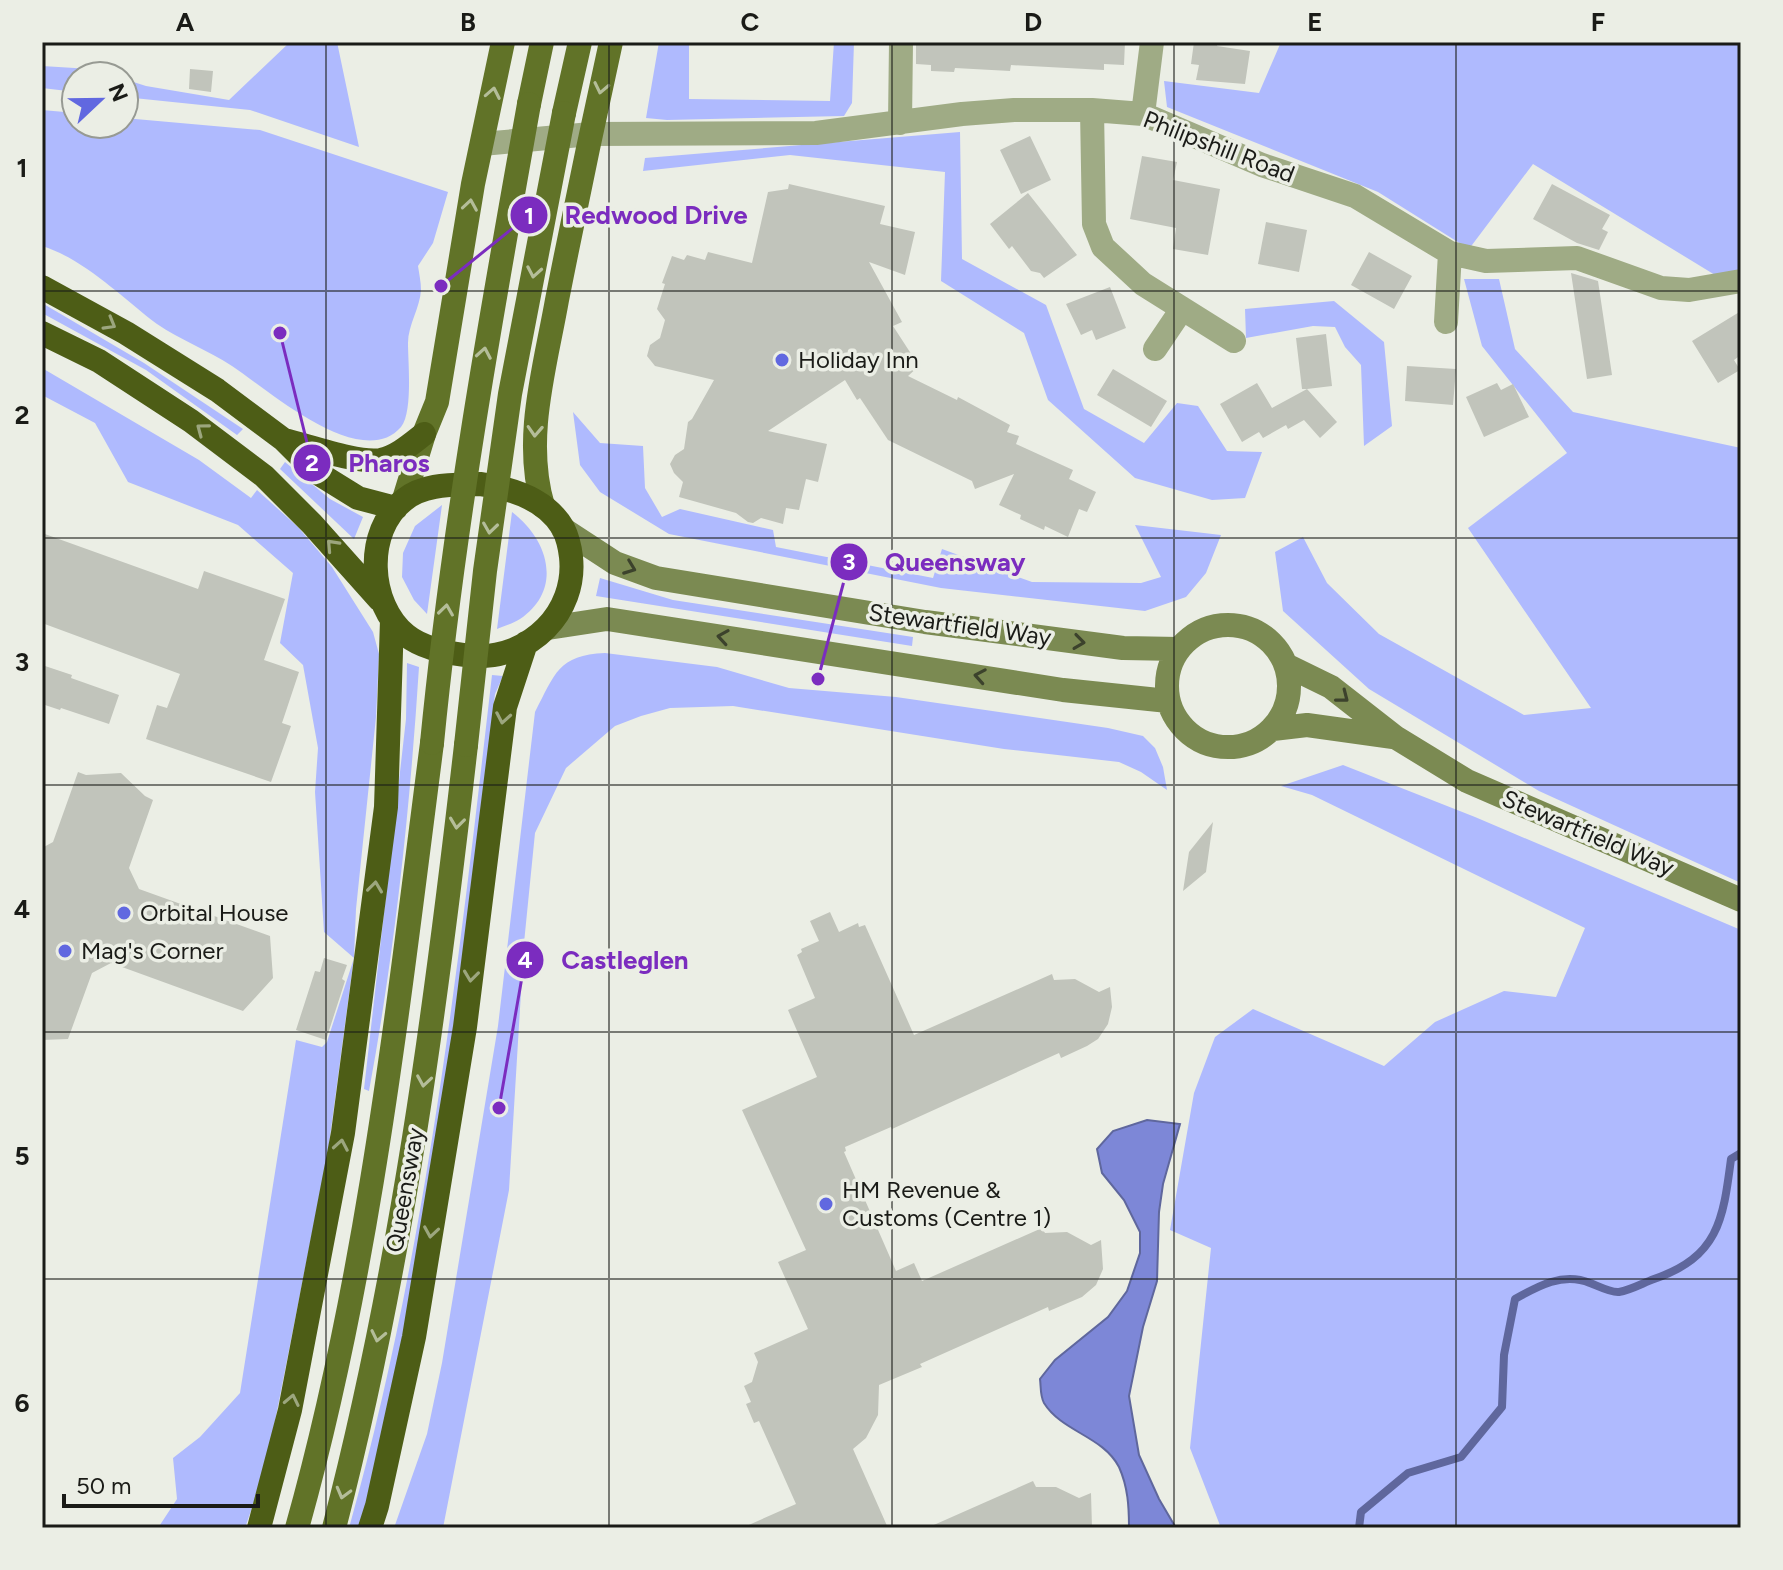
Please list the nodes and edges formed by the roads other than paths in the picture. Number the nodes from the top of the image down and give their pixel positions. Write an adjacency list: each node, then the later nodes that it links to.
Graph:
1 (503, 42): 11 (main road, one-way to 1)
2 (542, 42): 35 (main road, Queensway, one-way to 2, bridge)
3 (580, 42): 36 (main road, Queensway, one-way to 36, bridge)
4 (611, 42): 10 (main road, one-way to 10)
5 (901, 42): 9 (street)
6 (1152, 42): 8 (street)
7 (1092, 110): 8 (street, Philipshill Road); 9 (street, Philipshill Road); 15 (street)
8 (1143, 114): 12 (street, Philipshill Road)
9 (900, 123): 10 (street, Philipshill Road)
10 (591, 134): 11 (street, Philipshill Road); 23 (main road, one-way to 23)
11 (482, 144): 20 (main road, one-way to 11)
12 (1450, 253): 13 (street, Philipshill Road); 16 (street)
13 (1741, 281)
14 (42, 287): 21 (highway, one-way to 21)
15 (1182, 309): 18 (street); 19 (street)
16 (1446, 322)
17 (42, 333): 25 (highway, one-way to 17)
18 (1234, 341)
19 (1155, 349)
20 (424, 434): 21 (highway); 22 (main road)
21 (284, 440): 22 (highway)
22 (400, 504): 23 (highway); 25 (highway)
23 (543, 506): 24 (highway)
24 (563, 529): 26 (highway); 28 (street, Stewartfield Way, one-way to 28)
25 (387, 612): 27 (highway); 34 (highway, one-way to 25)
26 (548, 628): 27 (highway); 30 (street, Stewartfield Way, one-way to 26)
27 (526, 643): 37 (highway, Queensway, one-way to 37)
28 (1179, 649): 29 (street); 30 (street)
29 (1286, 665): 31 (street); 32 (street, Stewartfield Way, one-way to 32)
30 (1168, 701): 31 (street)
31 (1273, 729): 32 (street, Stewartfield Way)
32 (1395, 737): 33 (street, Stewartfield Way)
33 (1741, 900)
34 (259, 1528)
35 (297, 1528)
36 (334, 1528)
37 (370, 1528)

